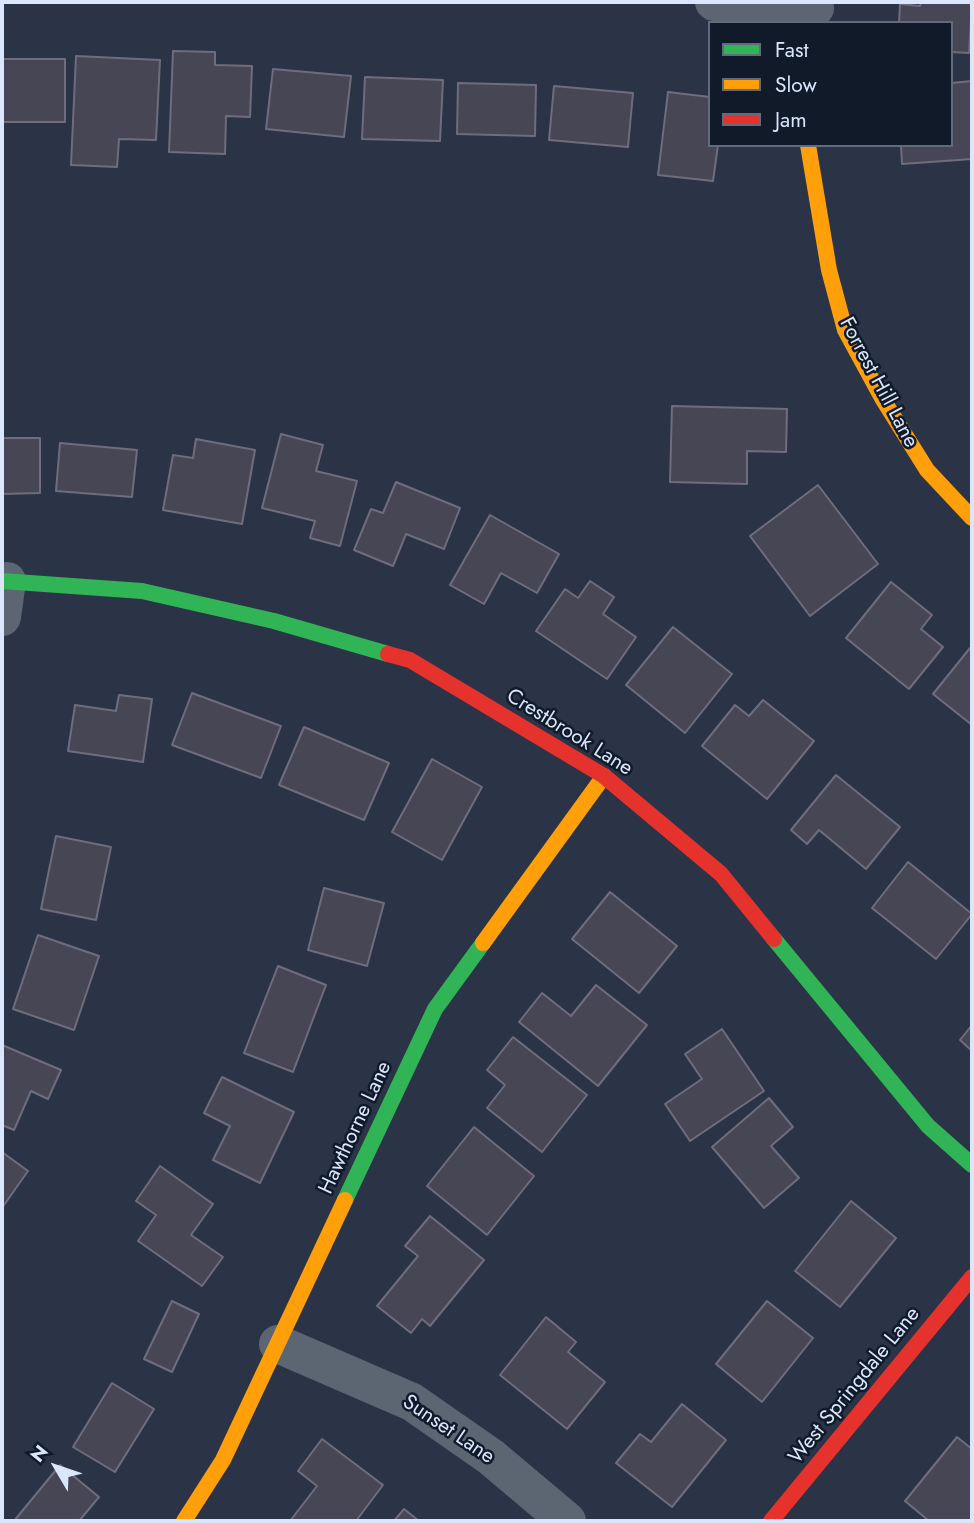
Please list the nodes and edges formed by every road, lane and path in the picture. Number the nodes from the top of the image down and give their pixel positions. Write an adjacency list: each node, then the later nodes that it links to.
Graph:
1 (714, 2): 2 (street)
2 (815, 11)
3 (808, 147): 4 (street, Forrest Hill Lane)
4 (972, 518)
5 (3, 593): 6 (street, Crestbrook Lane)
6 (604, 776): 7 (street, Crestbrook Lane); 9 (street, Hawthorne Lane)
7 (972, 1165)
8 (972, 1277): 12 (street, West Springdale Lane)
9 (278, 1344): 10 (street, Hawthorne Lane); 11 (street, Sunset Lane)
10 (184, 1521)
11 (567, 1521)
12 (771, 1521)

